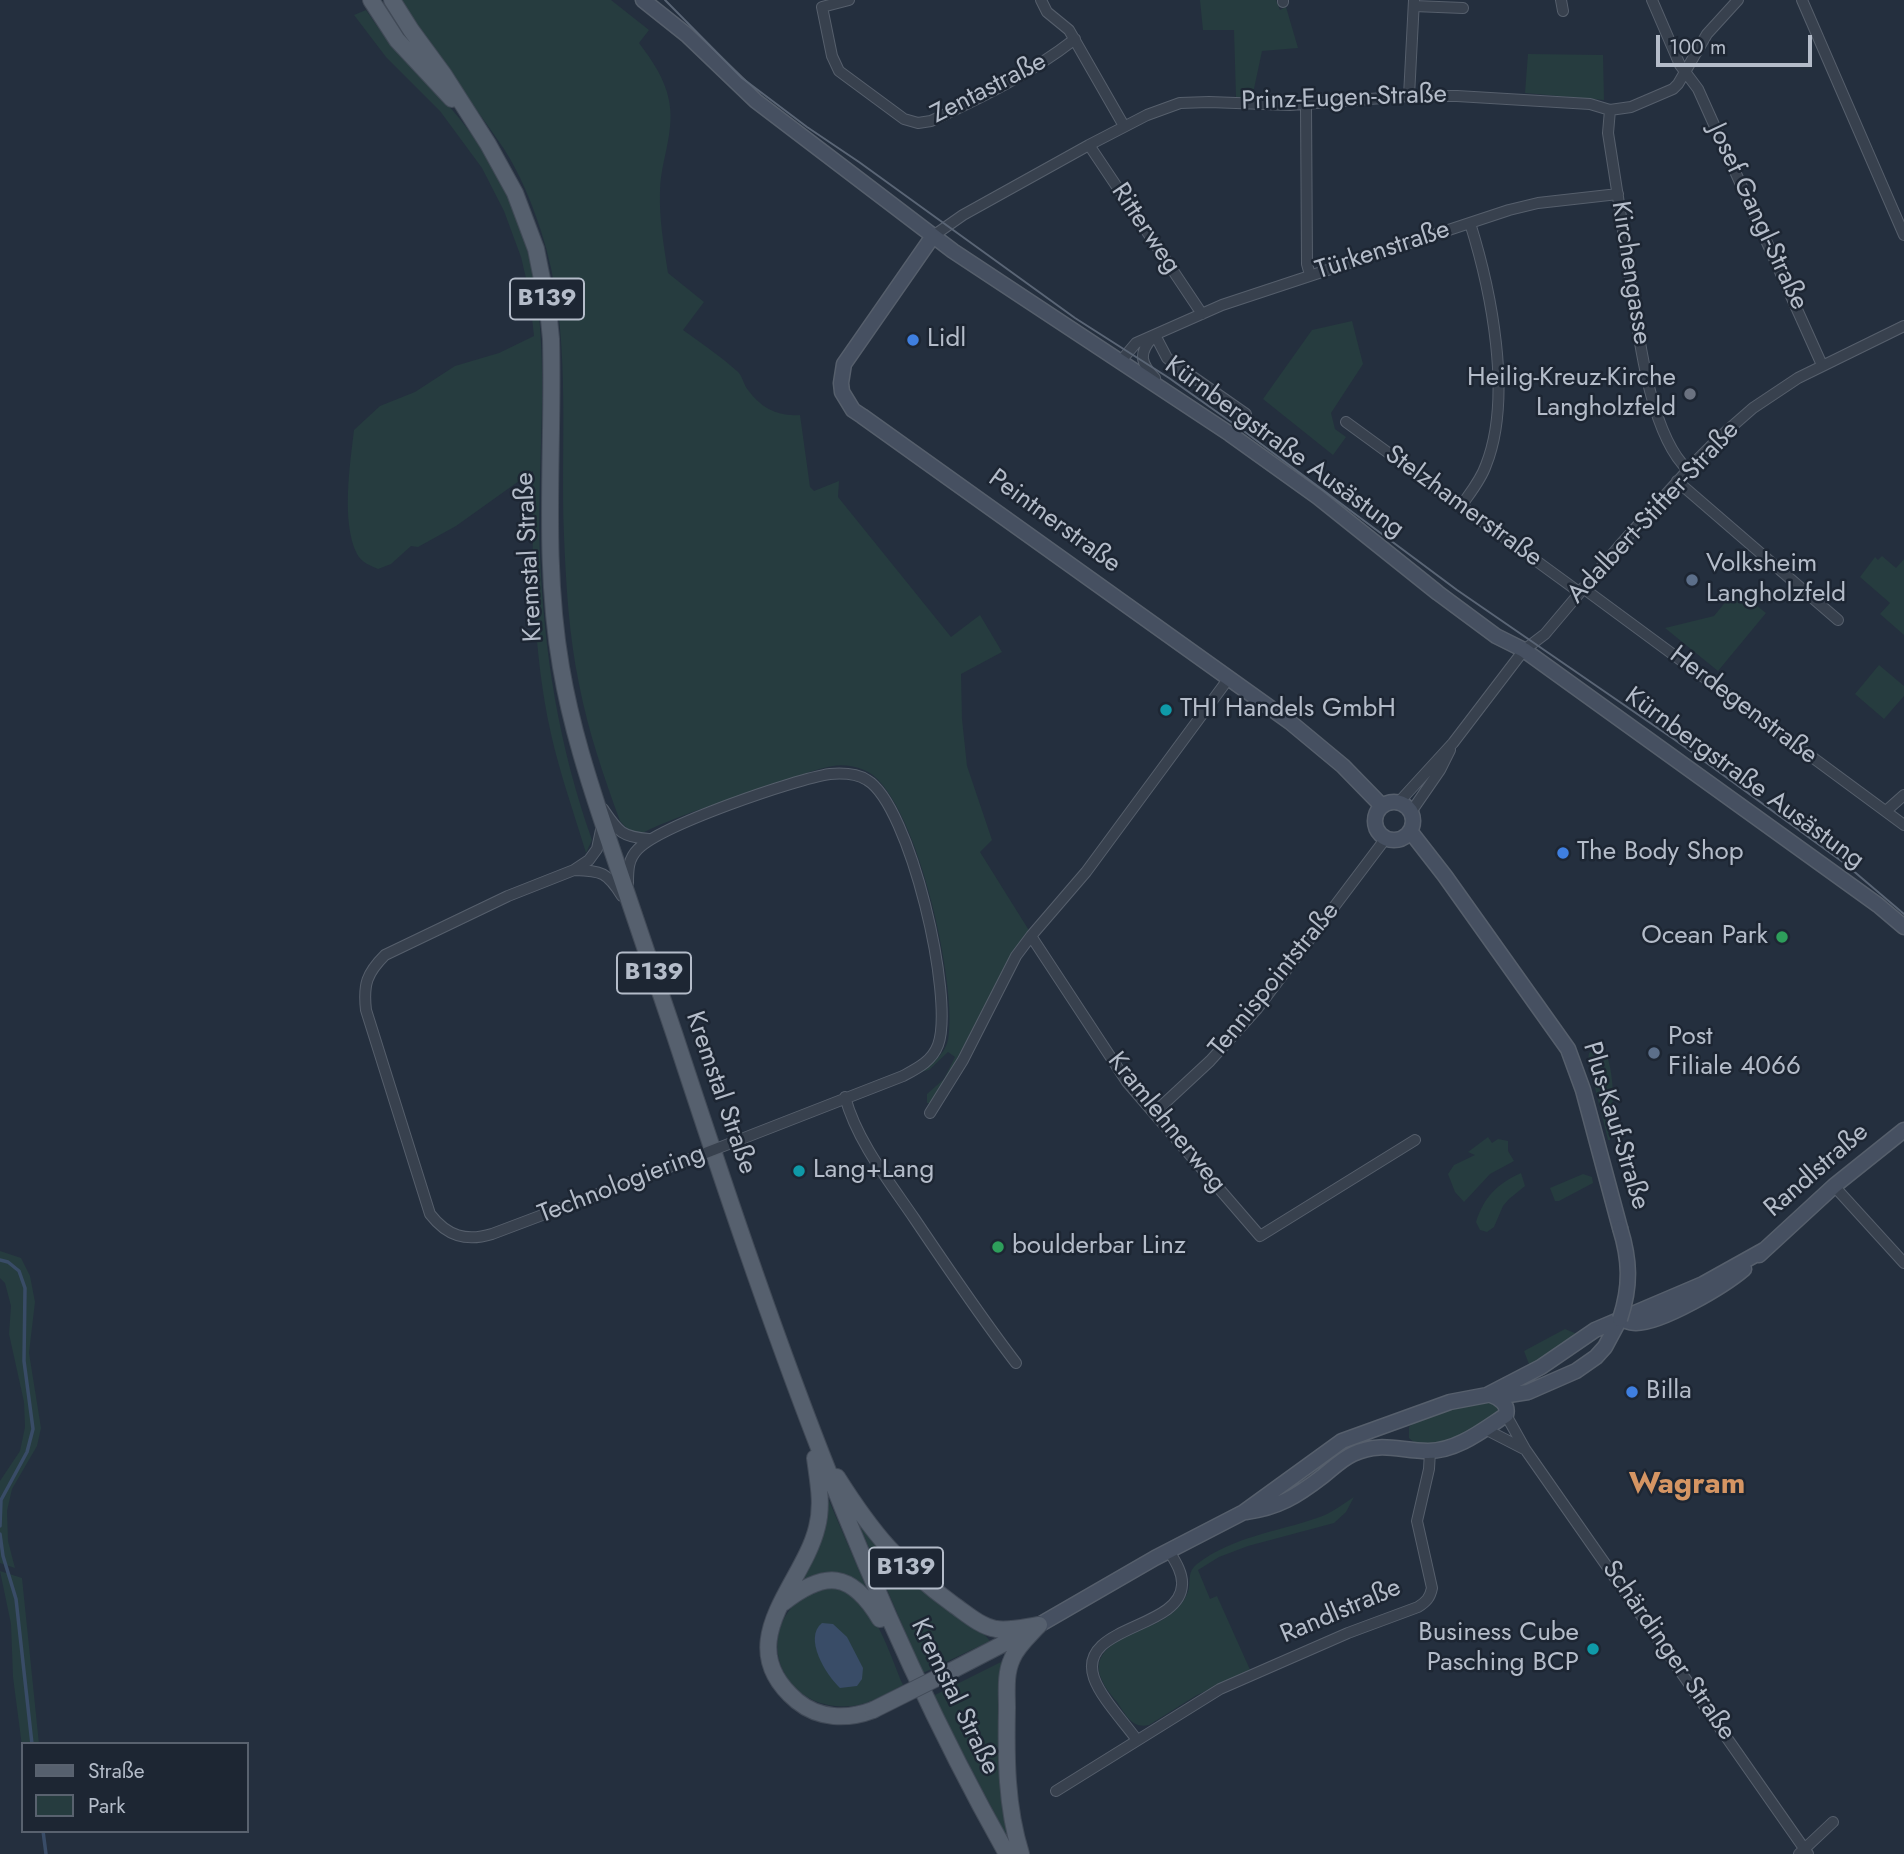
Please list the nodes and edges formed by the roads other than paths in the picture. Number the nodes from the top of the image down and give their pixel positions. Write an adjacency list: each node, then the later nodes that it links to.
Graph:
1 (371, 0): 18 (main road, Kremstal Straße / B139)
2 (392, 0): 18 (main road, Kremstal Straße / B139)
3 (643, 0): 24 (street, Kürnbergstraße Ausästung)
4 (849, 0): 13 (street, Zentastraße)
5 (1562, 0): 12 (street)
6 (1652, 0): 14 (street, Josef Gangl-Straße)
7 (1738, 0): 14 (street, Prinz-Eugen-Straße)
8 (1802, 0): 23 (street)
9 (1414, 3): 11 (street); 15 (street)
10 (1043, 4): 13 (street, Zentastraße)
11 (1463, 8)
12 (1563, 11)
13 (1075, 40): 19 (street, Zentastraße)
14 (1685, 73): 17 (street, Prinz-Eugen-Straße); 30 (street, Josef Gangl-Straße)
15 (1409, 96): 16 (street, Prinz-Eugen-Straße); 17 (street, Prinz-Eugen-Straße)
16 (1306, 105): 19 (street, Prinz-Eugen-Straße); 25 (street)
17 (1610, 110): 21 (street, Kirchengasse)
18 (468, 116): 42 (main road, Kremstal Straße / B139)
19 (1124, 127): 20 (street, Prinz-Eugen-Straße)
20 (1089, 145): 24 (street, Prinz-Eugen-Straße); 26 (street, Ritterweg)
21 (1618, 194): 22 (street, Türkenstraße); 34 (street, Kirchengasse)
22 (1470, 223): 25 (street, Türkenstraße); 36 (street)
23 (1904, 235)
24 (933, 236): 29 (street, Kürnbergstraße Ausästung); 40 (street, Peintnerstraße)
25 (1310, 275): 26 (street, Türkenstraße)
26 (1202, 314): 28 (street, Türkenstraße)
27 (1904, 326): 30 (street, Adalbert-Stifter-Straße)
28 (1154, 335): 29 (street, Türkenstraße); 31 (street); 32 (street)
29 (1120, 362): 31 (street, Kürnbergstraße Ausästung)
30 (1822, 365): 34 (street, Adalbert-Stifter-Straße)
31 (1170, 395): 39 (street, Kürnbergstraße Ausästung)
32 (1246, 414)
33 (1346, 422): 36 (street, Stelzhamerstraße)
34 (1688, 470): 35 (street, Adalbert-Stifter-Straße)
35 (1677, 481): 37 (street, Adalbert-Stifter-Straße); 38 (street)
36 (1461, 506): 37 (street, Stelzhamerstraße)
37 (1581, 590): 39 (street, Adalbert-Stifter-Straße); 46 (street, Herdegenstraße)
38 (1838, 620)
39 (1524, 650): 41 (street, Adalbert-Stifter-Straße); 56 (street, Kürnbergstraße Ausästung)
40 (1229, 678): 45 (street, Peintnerstraße); 57 (street)
41 (1453, 743): 44 (street); 47 (street)
42 (594, 795): 48 (main road, Kremstal Straße / B139); 52 (street)
43 (1904, 795): 46 (street)
44 (1399, 802): 45 (street); 47 (street)
45 (1382, 806): 51 (street)
46 (1886, 811): 49 (street, Herdegenstraße)
47 (1411, 812): 50 (street)
48 (602, 821): 53 (street, Technologiering); 54 (main road, Kremstal Straße / B139)
49 (1904, 825)
50 (1410, 831): 51 (street); 66 (street, Plus-Kauf-Straße, bridge)
51 (1386, 838): 60 (street, Tennispointstraße)
52 (649, 839): 54 (street); 58 (street, Technologiering)
53 (574, 870): 55 (street); 58 (street, Technologiering, bridge)
54 (627, 894): 55 (main road, Kremstal Straße / B139)
55 (634, 914): 73 (main road, Kremstal Straße / B139)
56 (1904, 927)
57 (1031, 936): 59 (street); 60 (street, Kramlehnerweg)
58 (845, 1097): 67 (street)
59 (930, 1113)
60 (1154, 1113): 62 (street, Kramlehnerweg)
61 (1904, 1130): 63 (street, Randlstraße)
62 (1415, 1140)
63 (1834, 1186): 64 (street, Randlstraße); 65 (street)
64 (1764, 1250): 66 (street, Randlstraße); 69 (street, Randlstraße)
65 (1904, 1263)
66 (1620, 1319): 68 (street, Plus-Kauf-Straße)
67 (1016, 1363)
68 (1528, 1392): 69 (street, Randlstraße); 70 (street, Randlstraße)
69 (1491, 1396): 70 (street); 71 (street, Randlstraße)
70 (1506, 1413): 72 (street, Randlstraße); 75 (street, Schärdinger Straße)
71 (1405, 1419): 74 (street); 77 (street, Randlstraße)
72 (1485, 1429): 75 (street, Schärdinger Straße); 76 (street, Randlstraße)
73 (814, 1437): 79 (main road, B139); 80 (main road, B139); 81 (main road, Kremstal Straße / B139)
74 (1410, 1448): 76 (street, Randlstraße); 77 (street, Randlstraße)
75 (1525, 1449): 85 (street, Schärdinger Straße)
76 (1430, 1451): 82 (street, Randlstraße)
77 (1244, 1512): 78 (street, Randlstraße)
78 (1169, 1551): 80 (street, Randlstraße); 82 (street)
79 (781, 1605): 80 (main road, B139, bridge); 81 (main road, B139)
80 (1039, 1625): 87 (main road)
81 (914, 1675): 86 (main road, Kremstal Straße / B139)
82 (1137, 1740): 83 (street, Randlstraße)
83 (1056, 1791)
84 (1833, 1822): 85 (street)
85 (1804, 1852)
86 (1007, 1854)
87 (1021, 1854)

